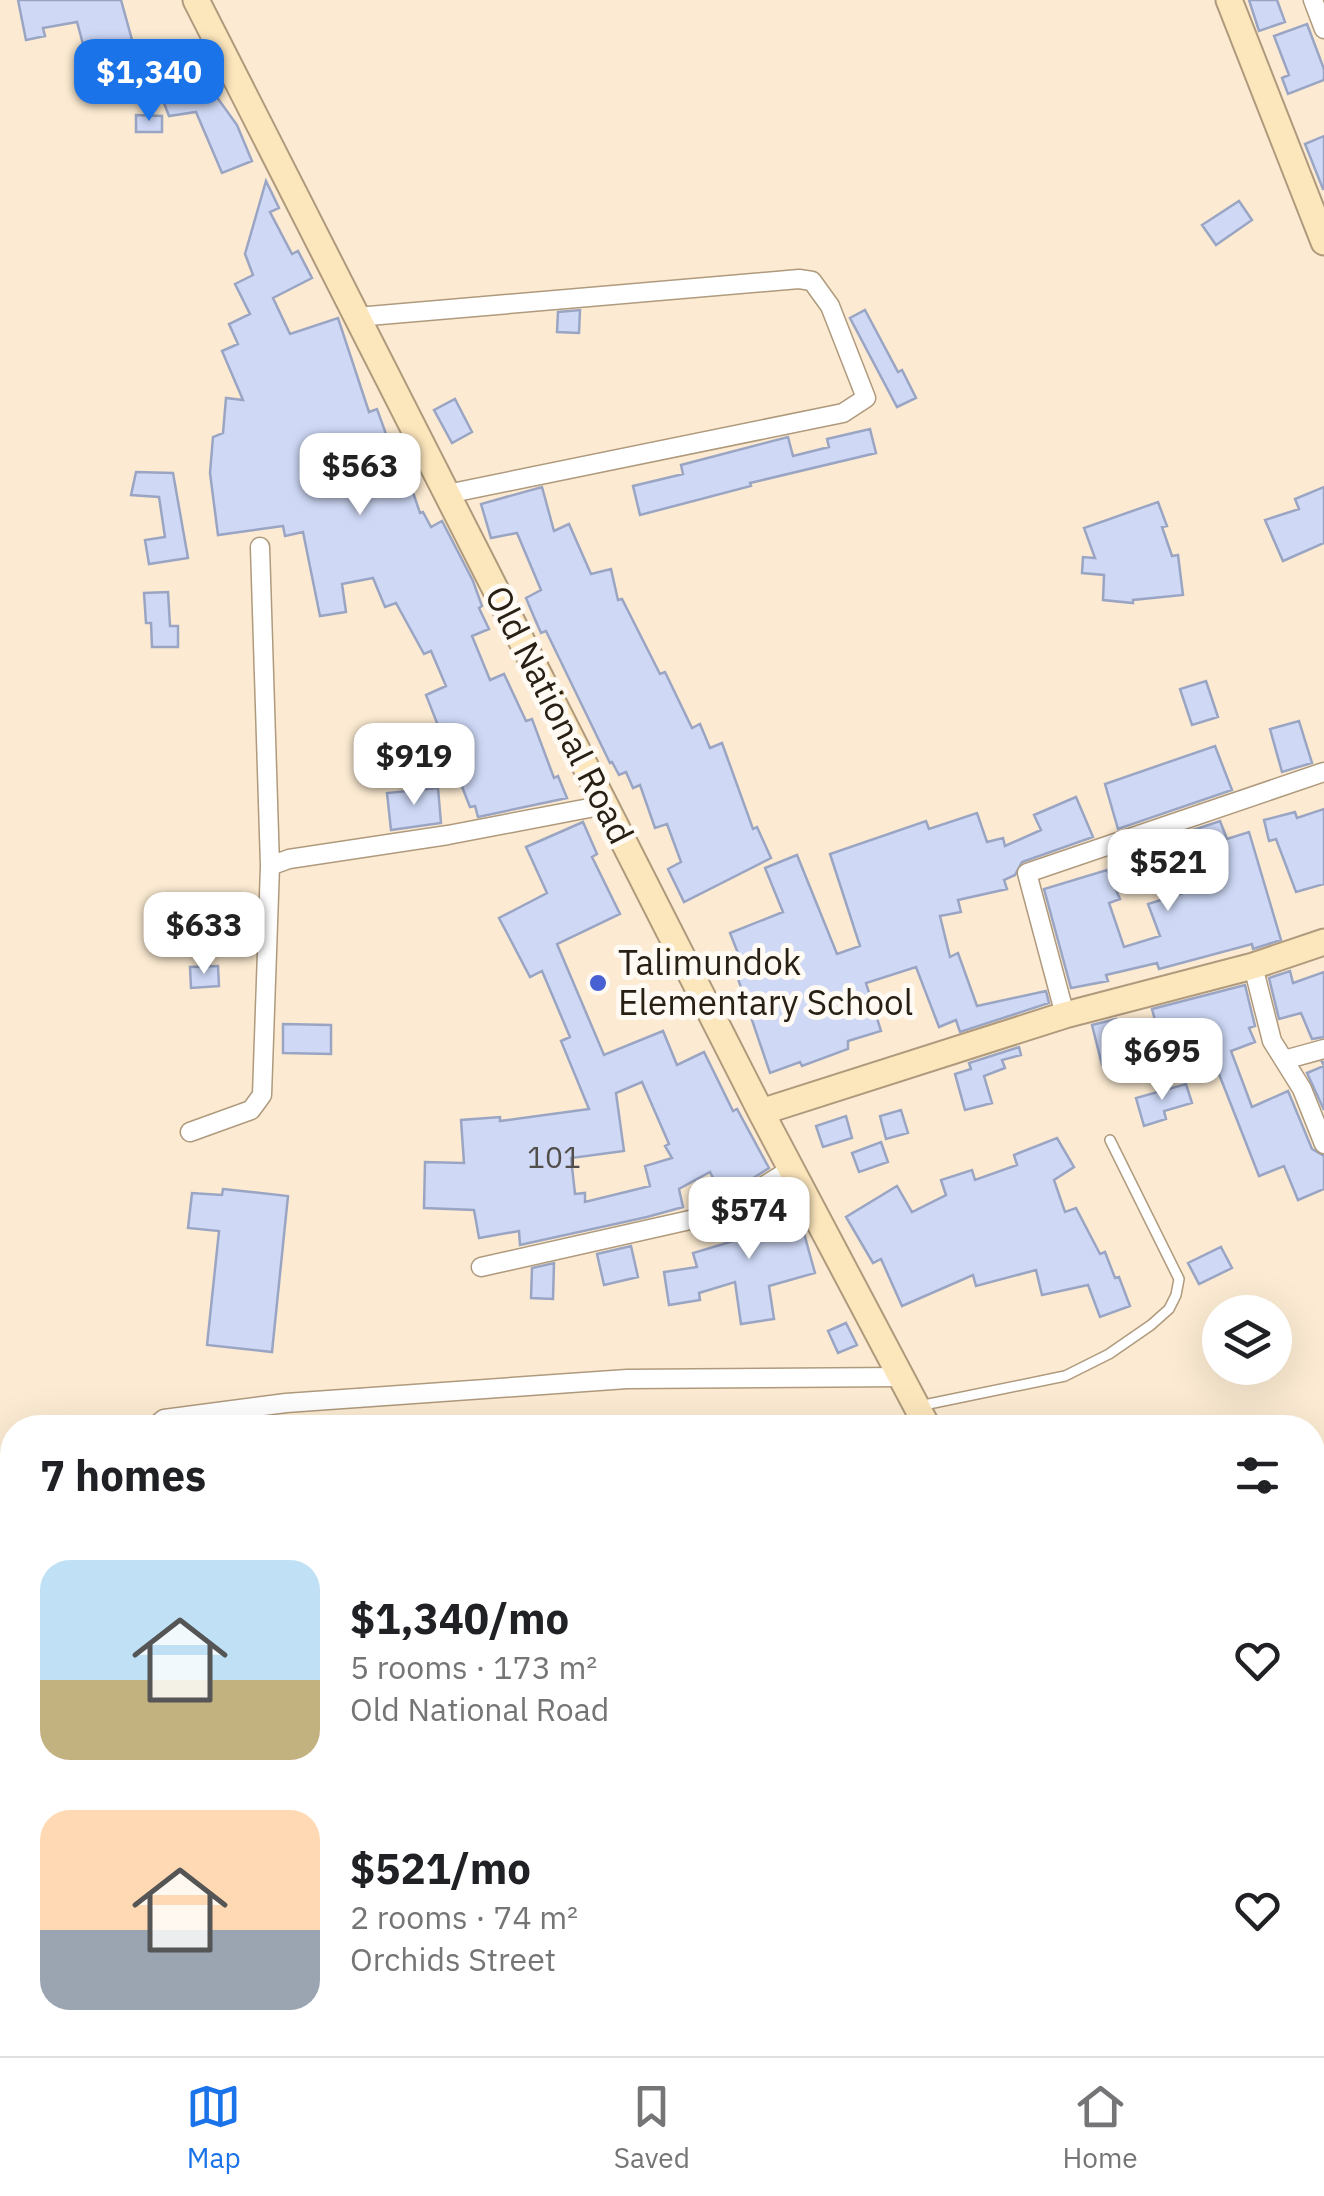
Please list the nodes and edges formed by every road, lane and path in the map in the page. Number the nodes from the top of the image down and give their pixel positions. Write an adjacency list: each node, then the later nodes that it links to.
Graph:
1 (196, 0): 6 (main road, Old National Road)
2 (1229, 0): 5 (main road)
3 (1313, 0): 4 (street)
4 (1324, 29)
5 (1324, 242)
6 (357, 317): 7 (main road, Old National Road); 7 (street)
7 (447, 494): 10 (main road, Old National Road)
8 (260, 547): 11 (street)
9 (1324, 772): 14 (street)
10 (605, 804): 11 (street); 17 (main road, Old National Road)
11 (270, 866): 18 (street)
12 (1324, 942): 13 (main road)
13 (1253, 966): 14 (main road); 16 (street)
14 (1065, 1015): 17 (main road)
15 (1324, 1049): 16 (street)
16 (1284, 1060): 20 (street)
17 (760, 1112): 21 (main road, Old National Road)
18 (190, 1132)
19 (1110, 1140): 26 (lane)
20 (1324, 1144)
21 (791, 1169): 22 (street); 23 (main road, Old National Road)
22 (481, 1268)
23 (901, 1377): 24 (street); 25 (main road, Old National Road)
24 (194, 1415)
25 (921, 1415)
26 (929, 1415)

